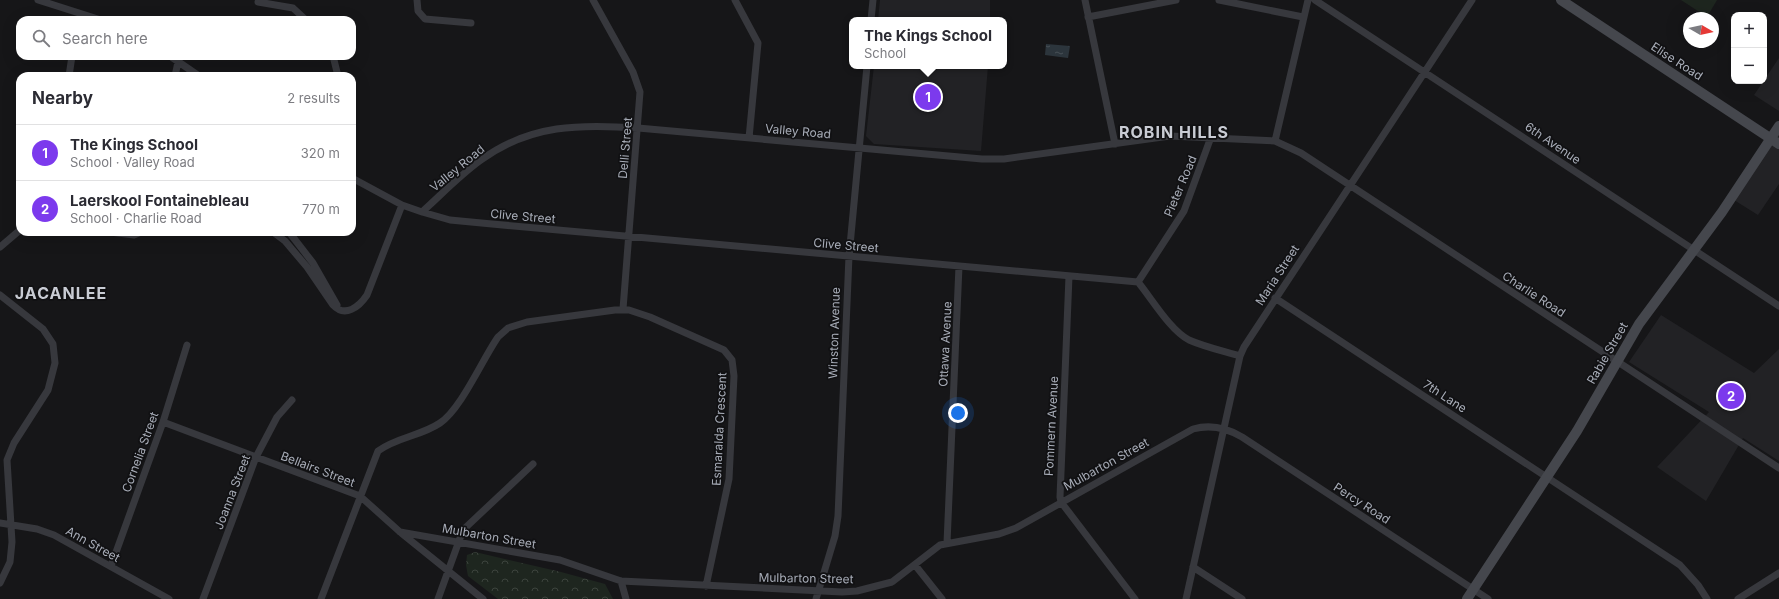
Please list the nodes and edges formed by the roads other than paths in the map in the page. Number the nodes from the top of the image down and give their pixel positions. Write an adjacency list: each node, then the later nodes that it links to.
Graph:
1 (38, 0): 14 (street)
2 (417, 0): 21 (street)
3 (593, 0): 33 (street, Delli Street)
4 (736, 0): 35 (street)
5 (873, 0): 18 (street)
6 (1085, 0): 19 (street)
7 (1176, 0): 19 (street)
8 (1219, 0): 20 (street)
9 (1308, 0): 20 (street)
10 (1315, 0): 27 (street, 6th Avenue)
11 (1472, 0): 27 (street, Maria Street)
12 (1561, 0): 37 (street, Elise Road)
13 (258, 2): 17 (street)
14 (80, 12): 15 (street); 16 (street)
15 (80, 16)
16 (90, 16)
17 (302, 16)
18 (871, 17)
19 (1088, 17): 38 (street)
20 (1303, 18): 36 (street)
21 (471, 23)
22 (71, 60): 28 (street)
23 (175, 60): 25 (street)
24 (334, 60): 31 (street)
25 (178, 62): 29 (street); 30 (street)
26 (867, 69): 39 (street, Winston Avenue)
27 (1425, 71): 41 (street, Maria Street); 49 (street, 6th Avenue)
28 (70, 72)
29 (175, 72)
30 (193, 72)
31 (337, 72)
32 (1779, 126): 37 (street, Rabie Street)
33 (638, 128): 35 (street, Valley Road); 43 (street, Valley Road); 47 (street, Delli Street)
34 (1211, 137): 36 (street, Valley Road); 38 (street, Valley Road); 53 (street, Pieter Road)
35 (749, 138): 39 (street, Valley Road)
36 (1275, 141): 41 (street, Charlie Road)
37 (1775, 141): 49 (street, Rabie Street)
38 (1115, 144): 39 (street, Valley Road)
39 (859, 148): 50 (street, Winston Avenue)
40 (356, 180): 42 (street)
41 (1350, 185): 55 (street, Maria Street); 61 (street, Charlie Road)
42 (402, 205): 43 (street); 58 (street)
43 (422, 212): 47 (street, Clive Street)
44 (16, 233): 48 (street)
45 (279, 236): 58 (street)
46 (292, 236): 58 (street)
47 (629, 236): 50 (street, Clive Street); 57 (street, Delli Street)
48 (0, 247)
49 (1694, 250): 56 (street, 6th Avenue); 61 (street, Rabie Street)
50 (849, 256): 51 (street, Clive Street); 85 (street, Winston Avenue)
51 (959, 266): 52 (street, Clive Street); 75 (street, Ottawa Avenue)
52 (1068, 276): 53 (street, Clive Street); 70 (street, Pommern Avenue)
53 (1138, 282): 60 (street)
54 (0, 295): 72 (street)
55 (1275, 298): 60 (street, Maria Street); 68 (street, 7th Lane)
56 (1779, 306)
57 (622, 309): 69 (street, Esmaralda Crescent); 83 (street, Esmaralda Crescent)
58 (346, 310)
59 (188, 345): 63 (street, Cornelia Street)
60 (1240, 356): 64 (street, Maria Street)
61 (1616, 360): 67 (street, Charlie Road); 68 (street, Rabie Street)
62 (292, 400): 65 (street, Joanna Street)
63 (163, 422): 65 (street, Bellairs Street); 77 (street, Cornelia Street)
64 (1224, 428): 70 (street, Mulbarton Street); 78 (street, Maria Street); 84 (street, Percy Road)
65 (256, 457): 69 (street, Bellairs Street); 87 (street, Joanna Street)
66 (532, 464): 74 (street)
67 (1779, 468)
68 (1547, 477): 84 (street, Rabie Street); 99 (street, 7th Lane)
69 (360, 496): 73 (street, Bellairs Street); 88 (street)
70 (1061, 502): 75 (street, Mulbarton Street); 94 (street)
71 (0, 523): 72 (street, Ann Street)
72 (11, 526): 77 (street, Ann Street); 82 (street)
73 (400, 532): 74 (street, Mulbarton Street); 79 (street, Bellairs Street)
74 (460, 542): 79 (street); 81 (street, Mulbarton Street)
75 (947, 543): 76 (street, Mulbarton Street)
76 (915, 564): 85 (street, Mulbarton Street); 93 (street)
77 (111, 566): 86 (street, Ann Street)
78 (1193, 567): 95 (street, Maria Street); 96 (street)
79 (449, 571): 89 (street); 90 (street, Bellairs Street)
80 (1779, 572): 100 (street)
81 (621, 581): 83 (street, Mulbarton Street); 91 (street)
82 (0, 583)
83 (706, 586): 85 (street, Mulbarton Street)
84 (1473, 590): 97 (street, Rabie Street); 98 (street, Percy Road)
85 (819, 591): 92 (street, Winston Avenue)
86 (169, 599)
87 (203, 599)
88 (321, 599)
89 (438, 599)
90 (483, 599)
91 (626, 599)
92 (816, 599)
93 (942, 599)
94 (1135, 599)
95 (1186, 599)
96 (1242, 599)
97 (1467, 599)
98 (1488, 599)
99 (1707, 599)
100 (1738, 599)

